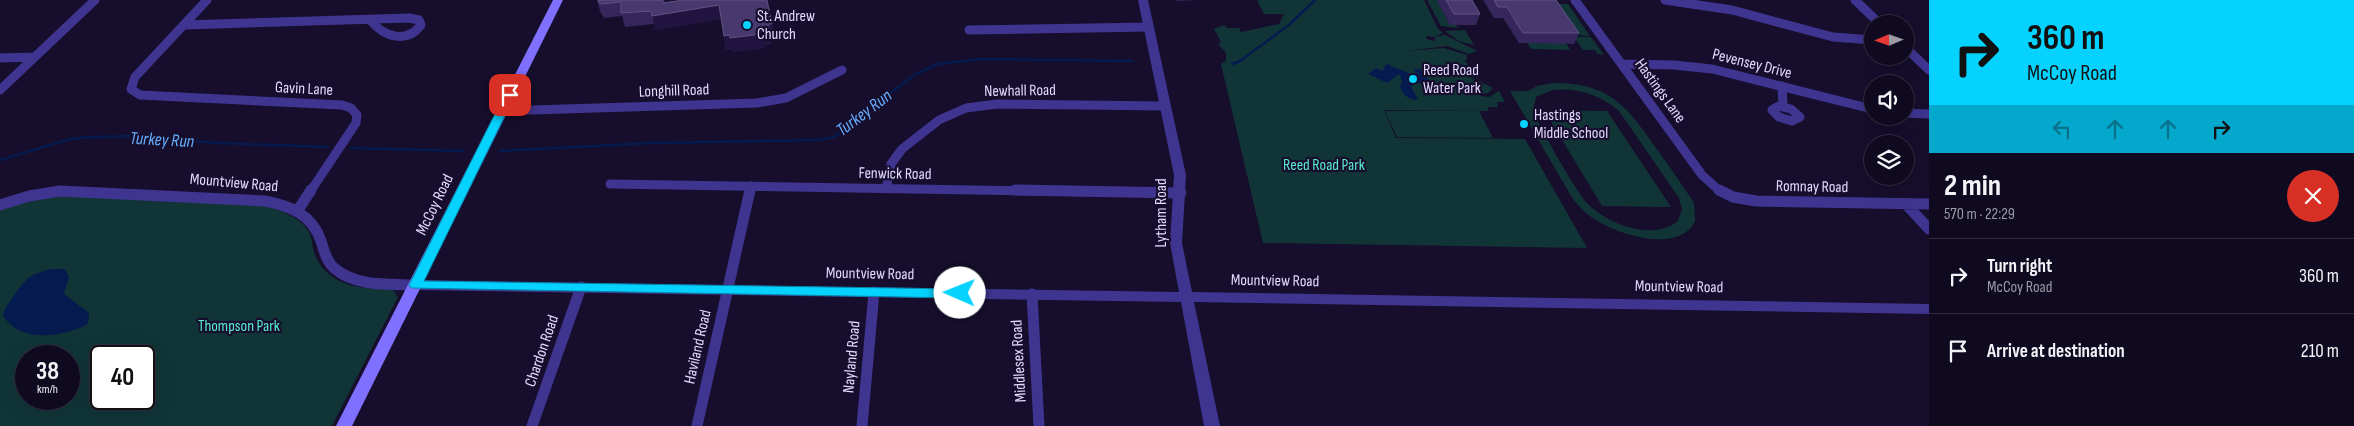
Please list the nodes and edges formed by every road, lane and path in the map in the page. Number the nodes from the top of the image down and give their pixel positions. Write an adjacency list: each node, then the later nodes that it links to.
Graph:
1 (95, 0): 17 (street)
2 (207, 0): 12 (street)
3 (558, 0): 27 (main road, McCoy Road)
4 (1143, 0): 13 (street, Lytham Road)
5 (1575, 0): 19 (street, Hastings Lane)
6 (1665, 0): 9 (street)
7 (1730, 0): 9 (street)
8 (1856, 0): 10 (street)
9 (1732, 10): 15 (street)
10 (1871, 15)
11 (371, 21): 11 (street); 12 (street)
12 (184, 25): 38 (street, Gavin Lane)
13 (1149, 27): 14 (street); 24 (street, Lytham Road)
14 (969, 30)
15 (1864, 39)
16 (1914, 56): 21 (street)
17 (34, 57): 18 (street); 23 (street)
18 (0, 58)
19 (1622, 64): 22 (street, Pevensey Drive); 34 (street, Hastings Lane)
20 (842, 70): 27 (street, Longhill Road)
21 (1929, 70)
22 (1782, 86): 25 (street); 26 (street, Pevensey Drive)
23 (0, 90)
24 (1165, 106): 32 (street, Newhall Road); 33 (street, Lytham Road)
25 (1783, 106)
26 (1864, 107)
27 (501, 111): 40 (main road, McCoy Road)
28 (1914, 113): 29 (street)
29 (1929, 114)
30 (610, 184): 31 (street, Fenwick Road)
31 (751, 186): 32 (street, Fenwick Road); 42 (street, Haviland Road)
32 (886, 188): 33 (street, Fenwick Road)
33 (1181, 193): 45 (street, Lytham Road)
34 (1726, 194): 35 (street, Romnay Road)
35 (1906, 204): 36 (street, Romnay Road); 39 (street)
36 (1929, 204)
37 (0, 205): 38 (street, Mountview Road)
38 (298, 210): 40 (street, Mountview Road)
39 (1929, 229)
40 (415, 285): 41 (street, Mountview Road); 47 (main road, McCoy Road)
41 (581, 287): 42 (street, Mountview Road); 48 (street, Chardon Road)
42 (728, 290): 43 (street, Mountview Road); 49 (street, Haviland Road)
43 (874, 292): 44 (street, Mountview Road); 50 (street, Nayland Road)
44 (1032, 294): 45 (street, Mountview Road); 51 (street, Middlesex Road)
45 (1187, 297): 46 (street, Mountview Road); 52 (street, Lytham Road)
46 (1929, 309)
47 (344, 426)
48 (532, 426)
49 (697, 426)
50 (862, 426)
51 (1039, 426)
52 (1212, 426)

